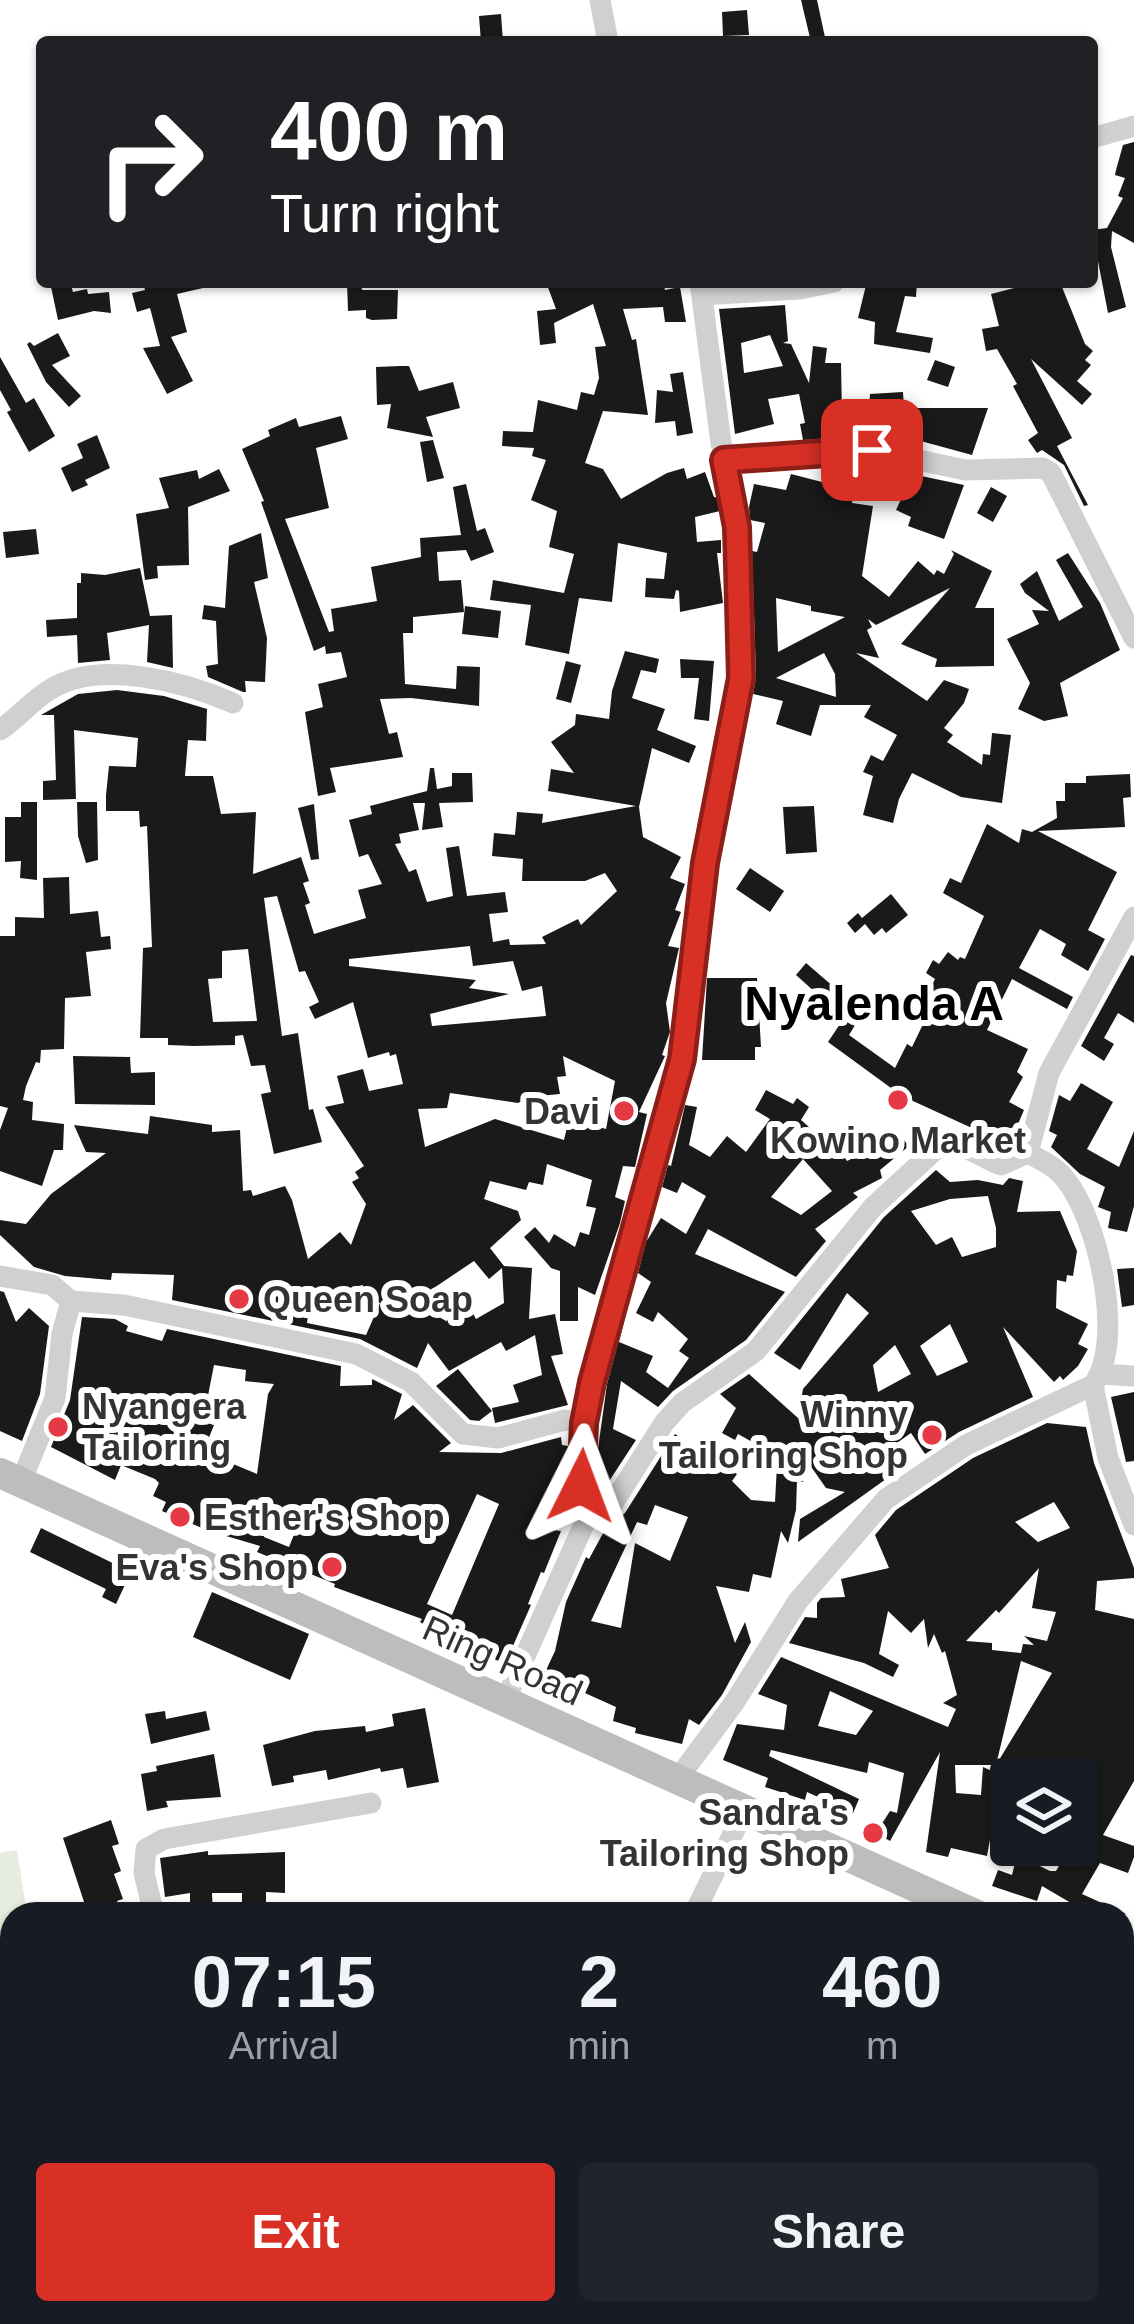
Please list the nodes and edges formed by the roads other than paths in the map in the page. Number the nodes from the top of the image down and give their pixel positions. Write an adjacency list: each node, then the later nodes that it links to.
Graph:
1 (600, 0): 2 (street)
2 (607, 36)
3 (1134, 126): 4 (street)
4 (1098, 136)
5 (805, 288): 6 (street)
6 (701, 289): 7 (street)
7 (724, 460): 8 (street); 17 (street)
8 (1134, 638)
9 (233, 703): 10 (street)
10 (0, 730)
11 (1134, 916): 12 (street)
12 (1028, 1153): 16 (street); 19 (street)
13 (0, 1276): 14 (street)
14 (71, 1301): 17 (street); 18 (street)
15 (1134, 1376): 16 (street)
16 (1097, 1379): 20 (street); 22 (street)
17 (584, 1423): 19 (street)
18 (11, 1478): 21 (main road, Ring Road)
19 (585, 1522): 21 (street)
20 (1134, 1526)
21 (504, 1703): 22 (main road, Ring Road)
22 (676, 1781): 24 (main road, Ring Road)
23 (371, 1803): 25 (street)
24 (744, 1811): 26 (street); 27 (main road, Ring Road)
25 (152, 1902)
26 (700, 1902)
27 (948, 1902)

